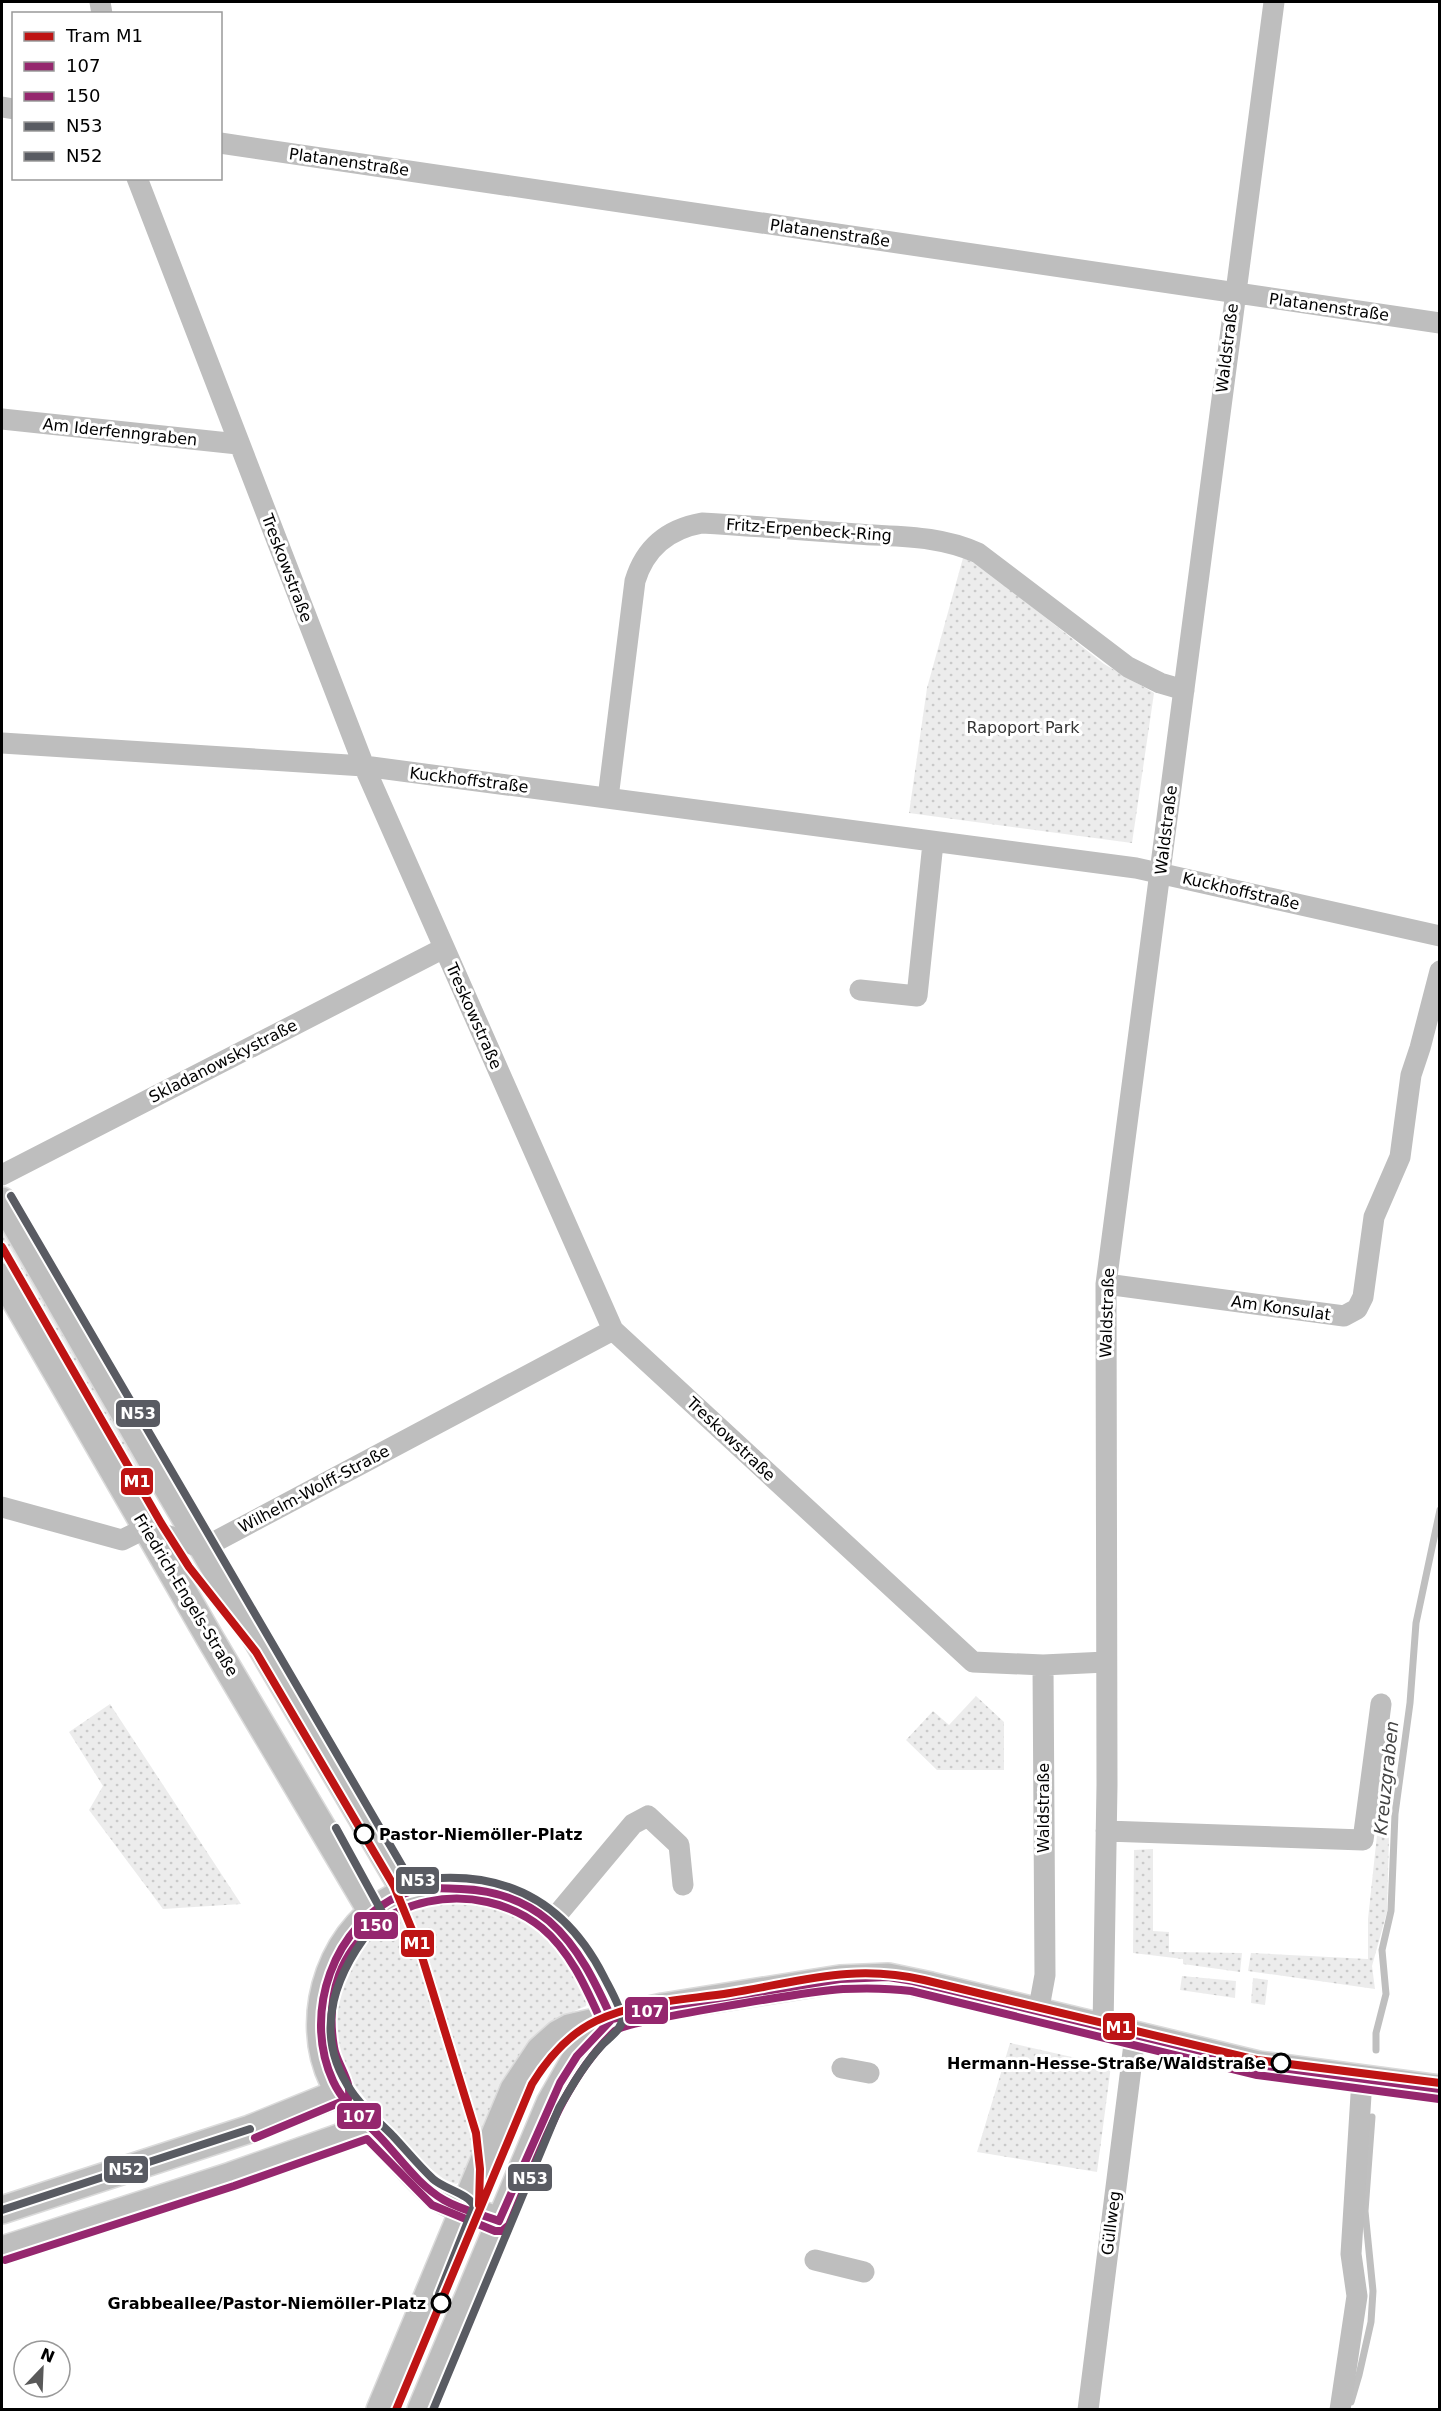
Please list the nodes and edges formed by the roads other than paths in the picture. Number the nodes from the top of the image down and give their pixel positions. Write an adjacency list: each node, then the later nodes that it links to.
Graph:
1 (1274, 2): 4 (street, Waldstraße)
2 (222, 143): 4 (street, Platanenstraße)
3 (138, 180): 7 (street, Treskowstraße)
4 (1234, 293): 5 (street, Platanenstraße); 8 (street, Waldstraße)
5 (1440, 323)
6 (2, 419): 7 (street, Am Iderfenngraben)
7 (238, 444): 10 (street, Treskowstraße)
8 (1184, 690): 11 (street, Fritz-Erpenbeck-Ring); 13 (street, Waldstraße)
9 (2, 743): 10 (street, Kuckhoffstraße)
10 (364, 766): 11 (street, Kuckhoffstraße); 15 (street, Treskowstraße)
11 (608, 798): 12 (street, Kuckhoffstraße)
12 (933, 843): 13 (street, Kuckhoffstraße); 17 (street)
13 (1160, 873): 14 (street, Kuckhoffstraße); 21 (street, Waldstraße)
14 (1440, 936)
15 (444, 948): 18 (street, Skladanowskystraße); 22 (street, Treskowstraße)
16 (1440, 971): 21 (street, Am Konsulat)
17 (860, 990)
18 (2, 1175)
19 (2, 1201): 25 (main road)
20 (2, 1276): 24 (main road, Friedrich-Engels-Straße)
21 (1106, 1284): 26 (street, Waldstraße)
22 (614, 1330): 25 (street, Wilhelm-Wolff-Straße); 27 (street, Treskowstraße)
23 (2, 1507): 24 (street)
24 (146, 1528): 25 (street); 32 (main road, Friedrich-Engels-Straße)
25 (203, 1548): 31 (main road)
26 (1106, 1662): 27 (street); 29 (street, Waldstraße)
27 (1043, 1665): 34 (street, Waldstraße)
28 (1381, 1704): 29 (street)
29 (1106, 1831): 36 (street, Waldstraße)
30 (683, 1885): 33 (street)
31 (406, 1893): 32 (main road); 33 (main road)
32 (372, 1912): 42 (main road)
33 (551, 1922): 35 (main road)
34 (1038, 2013): 35 (main road); 36 (main road)
35 (612, 2019): 44 (main road); 46 (main road)
36 (1103, 2028): 37 (main road)
37 (1135, 2036): 40 (main road); 52 (street, Güllweg)
38 (842, 2068): 39 (street)
39 (869, 2073)
40 (1362, 2079): 41 (main road); 53 (street)
41 (1440, 2089)
42 (339, 2093): 43 (main road); 45 (main road)
43 (370, 2127): 44 (main road); 47 (main road)
44 (464, 2208): 46 (main road); 50 (main road)
45 (2, 2210)
46 (499, 2221): 51 (main road)
47 (2, 2250)
48 (815, 2260): 49 (street)
49 (864, 2272)
50 (380, 2409)
51 (421, 2409)
52 (1088, 2409)
53 (1340, 2409)

